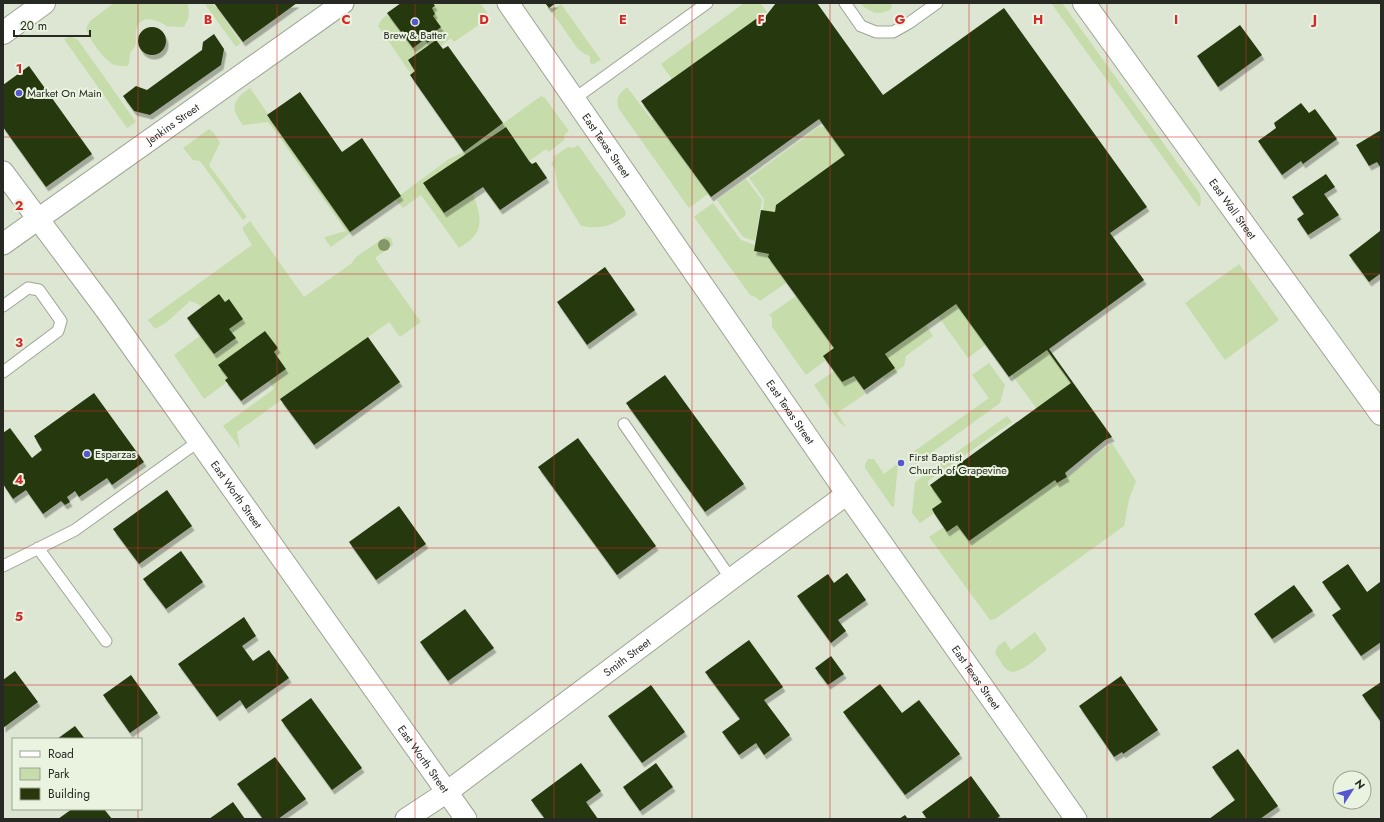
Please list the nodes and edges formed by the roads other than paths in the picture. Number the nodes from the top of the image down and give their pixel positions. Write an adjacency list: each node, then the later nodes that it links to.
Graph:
1 (44, 3): 8 (street)
2 (343, 3): 11 (street, Jenkins Street)
3 (508, 3): 9 (street, East Texas Street)
4 (707, 3): 9 (lane)
5 (845, 3): 6 (lane)
6 (937, 3)
7 (1084, 3): 15 (street, East Wall Street)
8 (3, 33)
9 (574, 98): 18 (street, East Texas Street)
10 (3, 172): 11 (street, East Worth Street)
11 (38, 219): 12 (street, Jenkins Street); 17 (street, East Worth Street)
12 (3, 244)
13 (3, 306): 14 (lane)
14 (3, 372)
15 (1381, 414)
16 (624, 424): 21 (lane)
17 (199, 441): 19 (lane); 23 (street, East Worth Street)
18 (847, 494): 21 (street, Smith Street); 26 (street, East Texas Street)
19 (38, 548): 20 (lane); 22 (lane)
20 (3, 566)
21 (731, 579): 23 (street, Smith Street)
22 (106, 641)
23 (447, 792): 24 (street, Smith Street); 25 (street, East Worth Street)
24 (406, 819)
25 (466, 819)
26 (1076, 819)

